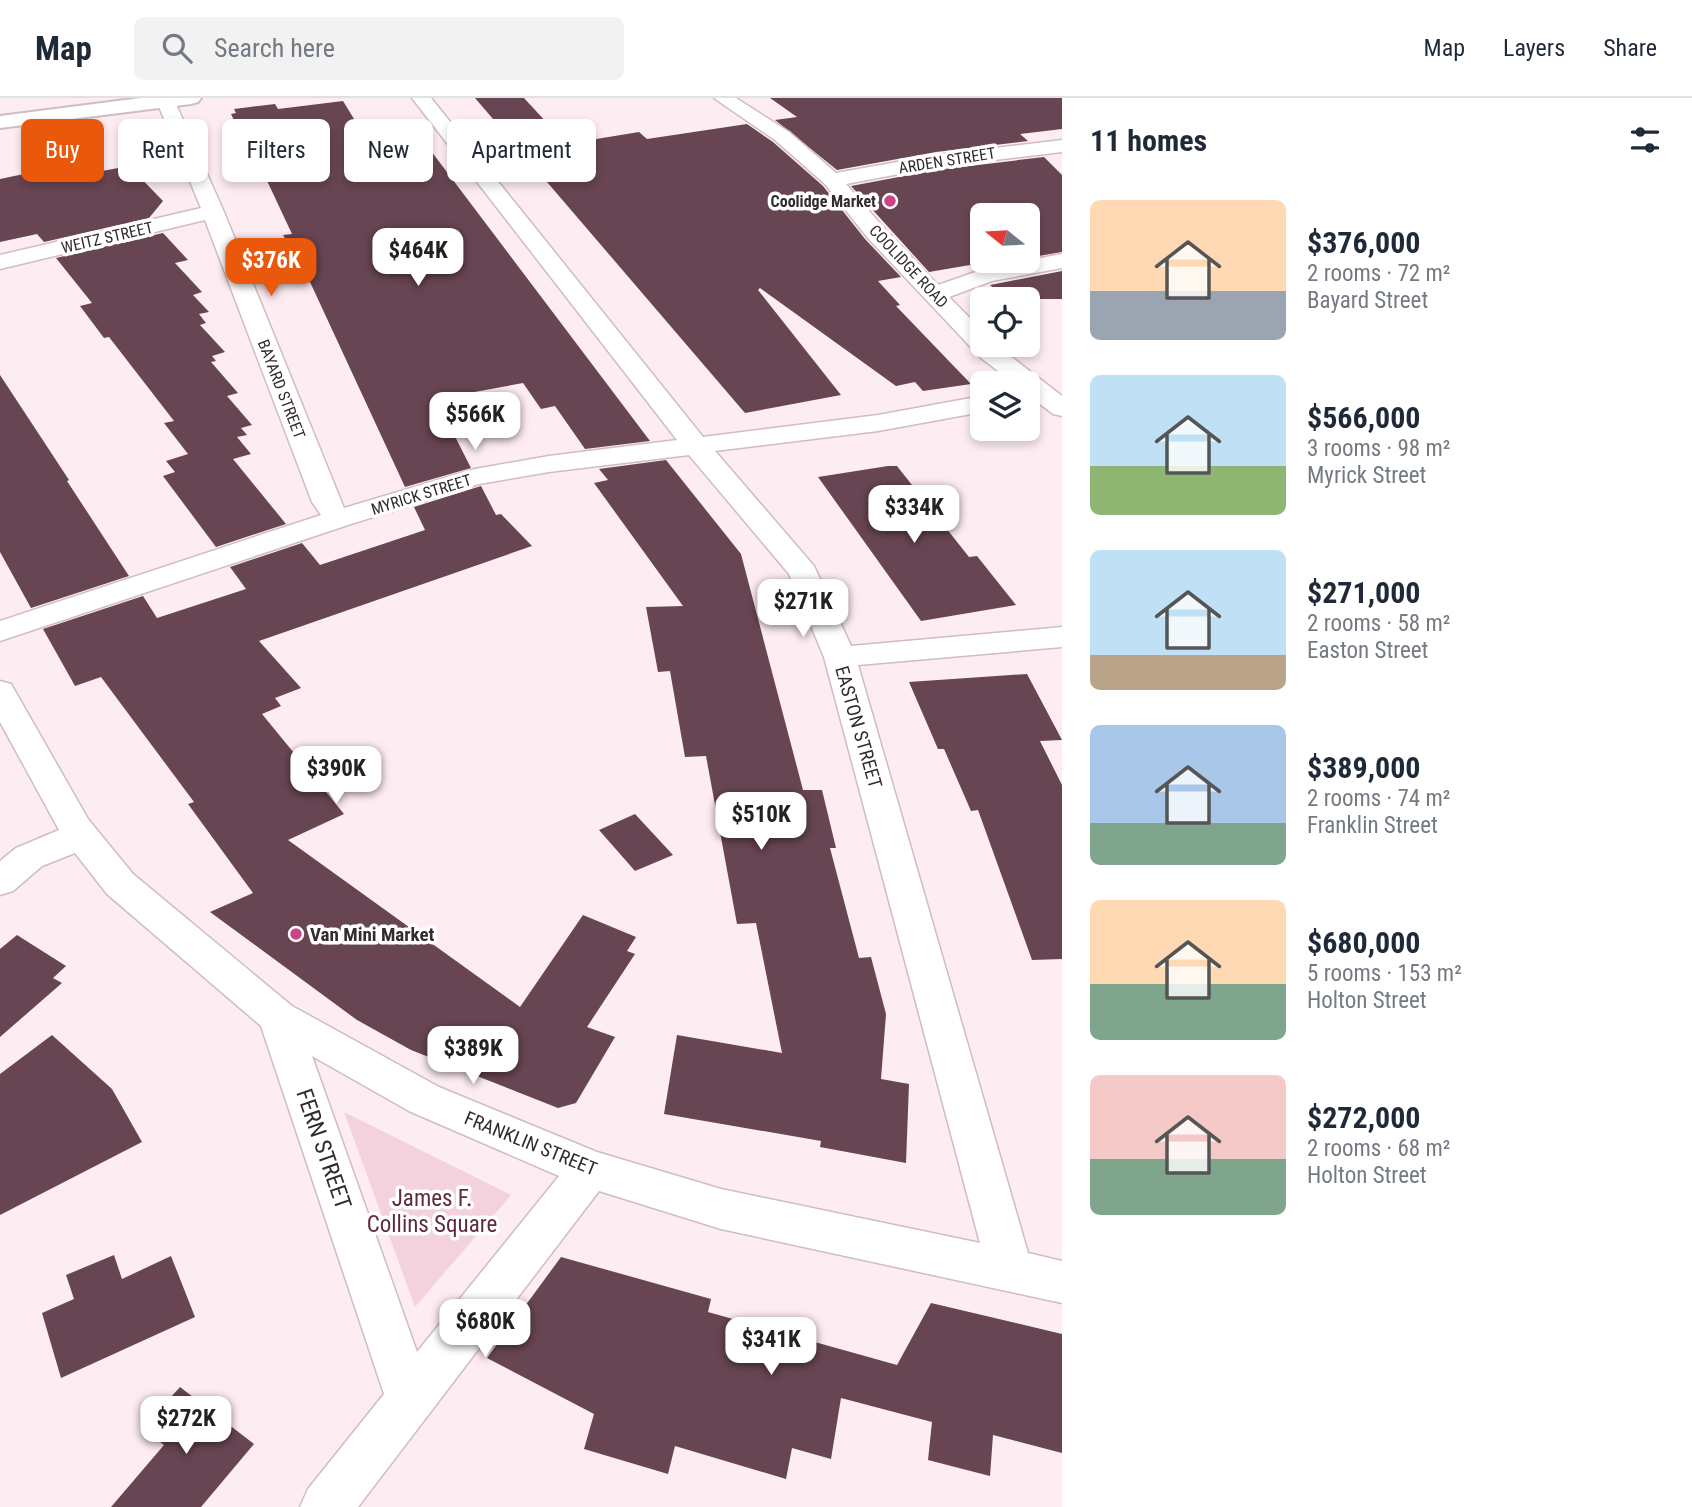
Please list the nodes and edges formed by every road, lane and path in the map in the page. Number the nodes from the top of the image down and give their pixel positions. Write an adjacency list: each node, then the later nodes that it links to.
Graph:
1 (191, 98): 4 (main road)
2 (421, 98): 14 (street, EASTON STREET)
3 (724, 98): 7 (street, COOLIDGE ROAD)
4 (166, 102): 5 (main road); 8 (street, BAYARD STREET)
5 (0, 122)
6 (1062, 146): 7 (street, ARDEN STREET)
7 (832, 180): 11 (street, COOLIDGE ROAD)
8 (213, 212): 10 (street, WEITZ STREET); 15 (street, BAYARD STREET)
9 (1062, 261): 11 (street)
10 (0, 262)
11 (935, 294): 12 (street, COOLIDGE ROAD)
12 (1049, 399)
13 (970, 406): 14 (street, MYRICK STREET)
14 (696, 446): 15 (street, MYRICK STREET); 18 (street, EASTON STREET)
15 (338, 519): 16 (street, MYRICK STREET)
16 (0, 631)
17 (1062, 637): 18 (street)
18 (840, 657): 25 (street, EASTON STREET)
19 (0, 692): 20 (street, FRANKLIN STREET)
20 (80, 836): 21 (street); 23 (street, FRANKLIN STREET)
21 (15, 851): 22 (street)
22 (0, 881)
23 (278, 1017): 24 (street, FRANKLIN STREET); 27 (street, FERN STREET)
24 (590, 1169): 25 (street, FRANKLIN STREET); 27 (street)
25 (1010, 1271): 26 (street, FRANKLIN STREET)
26 (1062, 1282)
27 (410, 1400): 28 (street)
28 (326, 1507)

